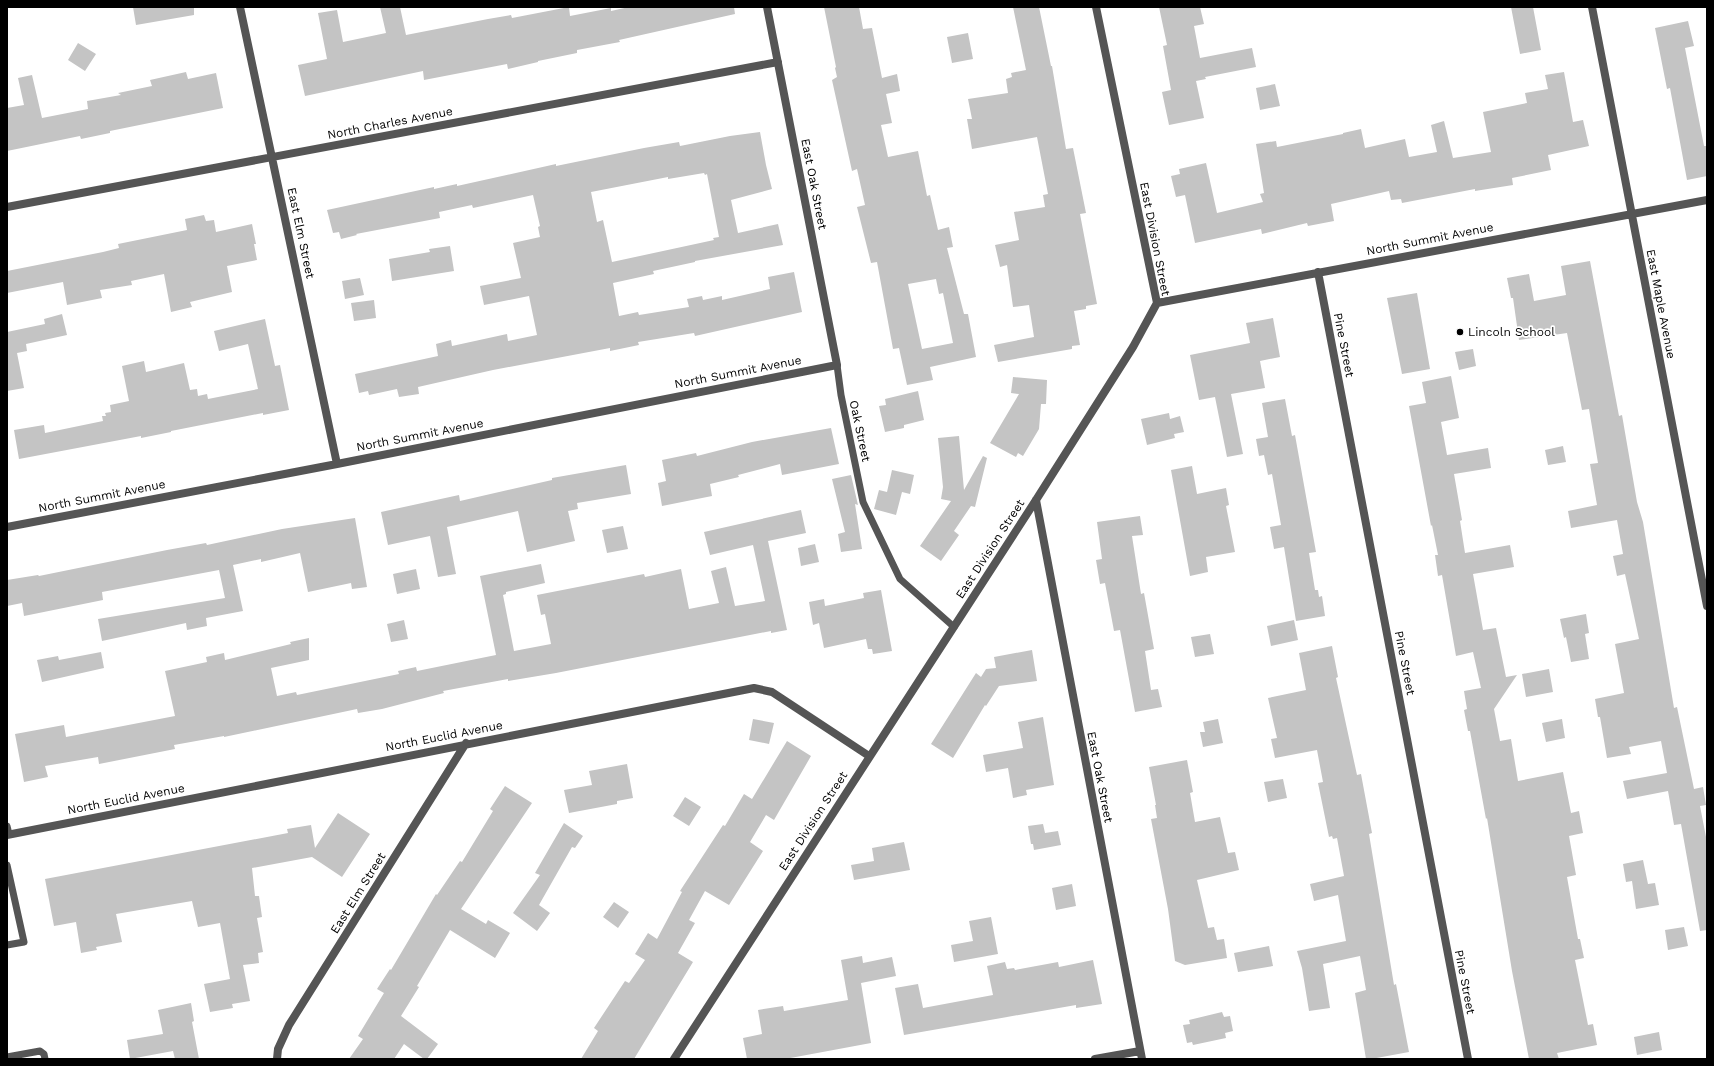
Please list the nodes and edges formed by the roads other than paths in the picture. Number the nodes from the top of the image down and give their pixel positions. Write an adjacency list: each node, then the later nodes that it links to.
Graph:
1 (240, 7): 6 (street, East Elm Street)
2 (767, 7): 5 (street, East Oak Street)
3 (1096, 7): 11 (street, East Division Street)
4 (1592, 7): 9 (street, East Maple Avenue)
5 (778, 62): 6 (street, North Charles Avenue); 12 (street, East Oak Street)
6 (272, 157): 8 (street, North Charles Avenue); 13 (street, East Elm Street)
7 (1707, 200): 9 (street, North Summit Avenue)
8 (7, 207)
9 (1632, 214): 10 (street, North Summit Avenue); 16 (street, East Maple Avenue)
10 (1318, 272): 11 (street, North Summit Avenue); 29 (street, Pine Street)
11 (1157, 303): 14 (street, East Division Street)
12 (837, 365): 13 (street, North Summit Avenue); 17 (lane, Oak Street)
13 (337, 464): 15 (street, North Summit Avenue)
14 (1036, 500): 17 (street, East Division Street); 23 (street, East Oak Street)
15 (7, 527)
16 (1707, 606)
17 (954, 627): 19 (street, East Division Street)
18 (466, 744): 19 (street, North Euclid Avenue); 20 (street, North Euclid Avenue); 26 (street, East Elm Street)
19 (869, 756): 27 (street, East Division Street)
20 (8, 832)
21 (7, 864): 22 (lane)
22 (7, 945)
23 (1141, 1055): 28 (street)
24 (7, 1057): 25 (lane)
25 (45, 1059)
26 (277, 1059)
27 (674, 1059)
28 (1095, 1059)
29 (1468, 1059)

